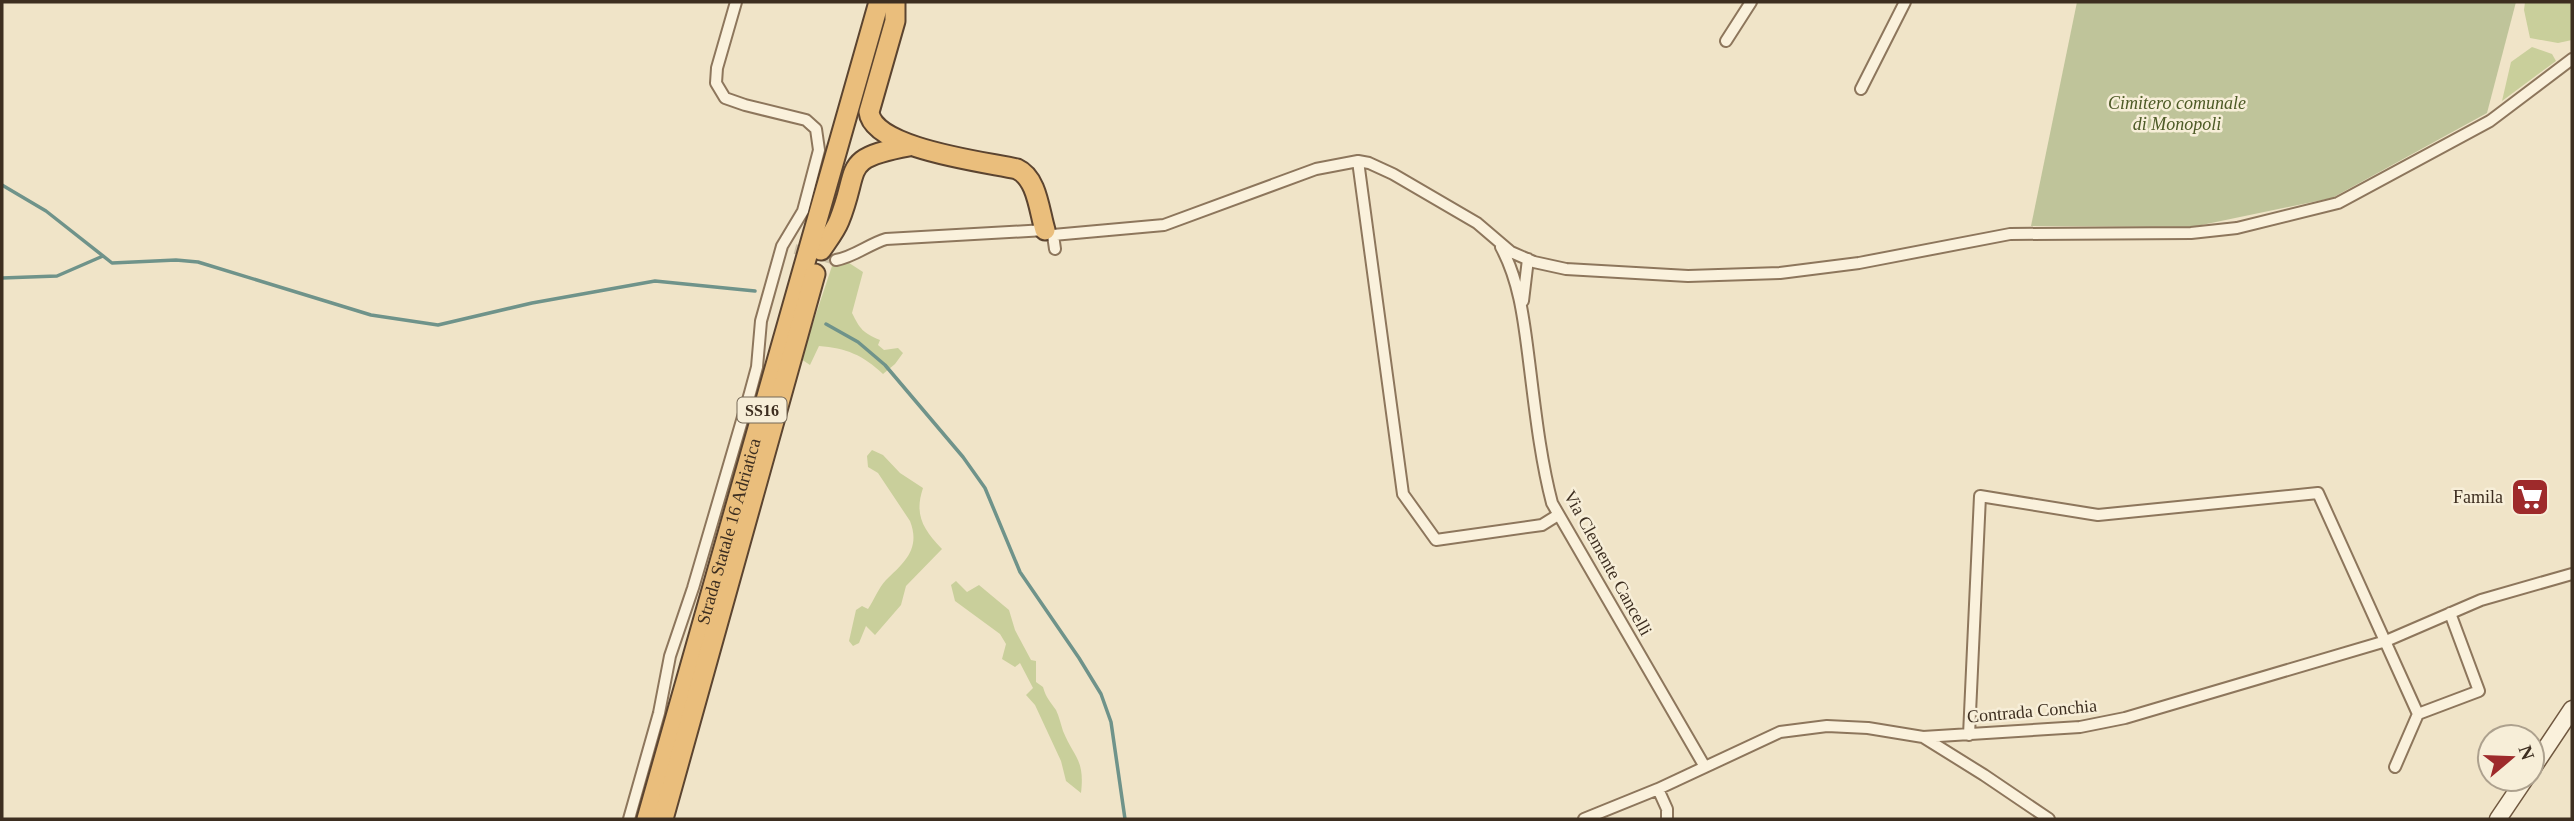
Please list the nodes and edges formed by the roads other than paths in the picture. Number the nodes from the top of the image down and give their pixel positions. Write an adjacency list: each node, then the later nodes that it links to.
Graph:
1 (736, 2): 13 (street)
2 (879, 2): 36 (highway, Strada Statale 16 Adriatica / SS16)
3 (893, 2): 9 (highway); 16 (highway, Strada Statale 16 Adriatica / SS16)
4 (1751, 2): 6 (street)
5 (1905, 2): 8 (street)
6 (1727, 41)
7 (2572, 59): 18 (street)
8 (1861, 89)
9 (909, 146): 11 (highway); 16 (highway)
10 (1358, 161): 11 (street); 12 (street); 22 (street)
11 (1049, 232): 15 (street); 16 (street)
12 (1499, 242): 17 (street); 19 (street)
13 (782, 246): 14 (street); 35 (street)
14 (795, 249)
15 (1055, 249)
16 (829, 255): 37 (highway, Strada Statale 16 Adriatica / SS16)
17 (1525, 258): 18 (street); 19 (street); 20 (street)
18 (1543, 264): 20 (street)
19 (1514, 278): 21 (street)
20 (1525, 286): 21 (street)
21 (1523, 318): 22 (street, Via Clemente Cancelli)
22 (1558, 515): 31 (street, Via Clemente Cancelli)
23 (2569, 576): 24 (street, Contrada Conchia)
24 (2450, 613): 25 (street, Contrada Conchia); 27 (street)
25 (2386, 641): 27 (street); 28 (street, Contrada Conchia); 28 (street)
26 (2572, 709): 30 (main road)
27 (2418, 714): 32 (street)
28 (1969, 735): 29 (street, Contrada Conchia)
29 (1923, 737): 31 (street, Contrada Conchia); 40 (street)
30 (2546, 748)
31 (1705, 767): 33 (street, Contrada Conchia)
32 (2395, 767)
33 (1658, 789): 38 (street, Contrada Conchia); 39 (street)
34 (2516, 793): 41 (main road)
35 (629, 819)
36 (648, 819)
37 (663, 819)
38 (1584, 819)
39 (1668, 819)
40 (2049, 819)
41 (2498, 819)

